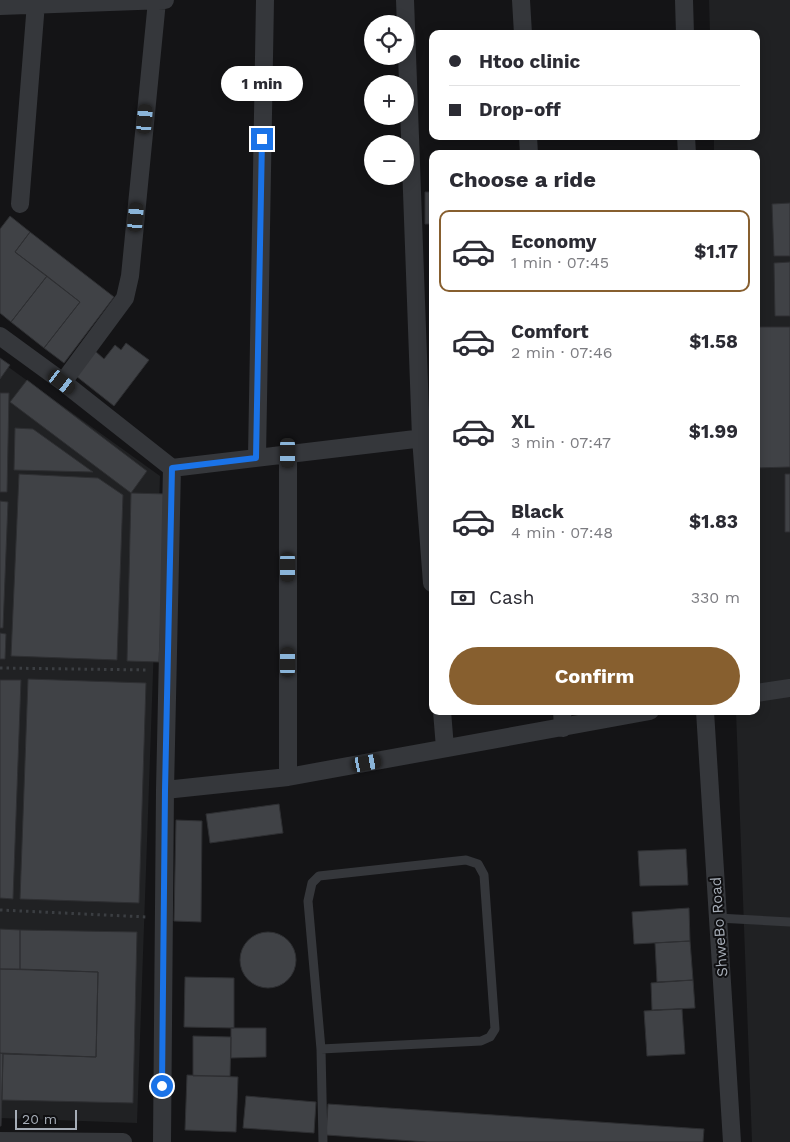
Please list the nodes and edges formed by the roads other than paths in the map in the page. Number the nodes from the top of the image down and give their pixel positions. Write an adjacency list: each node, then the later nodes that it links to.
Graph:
1 (265, 0): 15 (street)
2 (405, 0): 13 (street)
3 (521, 0): 8 (street)
4 (684, 0): 9 (street)
5 (161, 1): 6 (street); 12 (street)
6 (36, 3): 7 (street); 10 (street)
7 (0, 6)
8 (523, 30)
9 (685, 30)
10 (20, 204)
11 (0, 336): 12 (street)
12 (62, 382): 16 (street)
13 (427, 437): 14 (street); 17 (street)
14 (288, 453): 15 (street); 25 (street)
15 (256, 458): 16 (street)
16 (172, 468): 26 (street)
17 (429, 495)
18 (790, 688): 19 (street)
19 (760, 692)
20 (442, 715): 24 (street)
21 (611, 715): 23 (street)
22 (705, 715): 27 (street, ShweBo Road)
23 (563, 720): 24 (street)
24 (445, 748): 25 (street)
25 (288, 777): 26 (street)
26 (165, 790): 32 (street)
27 (718, 918): 28 (lane); 34 (street, ShweBo Road)
28 (790, 922)
29 (320, 1049): 29 (lane); 33 (lane)
30 (0, 1141): 31 (street)
31 (124, 1142)
32 (162, 1142)
33 (323, 1142)
34 (732, 1142)

